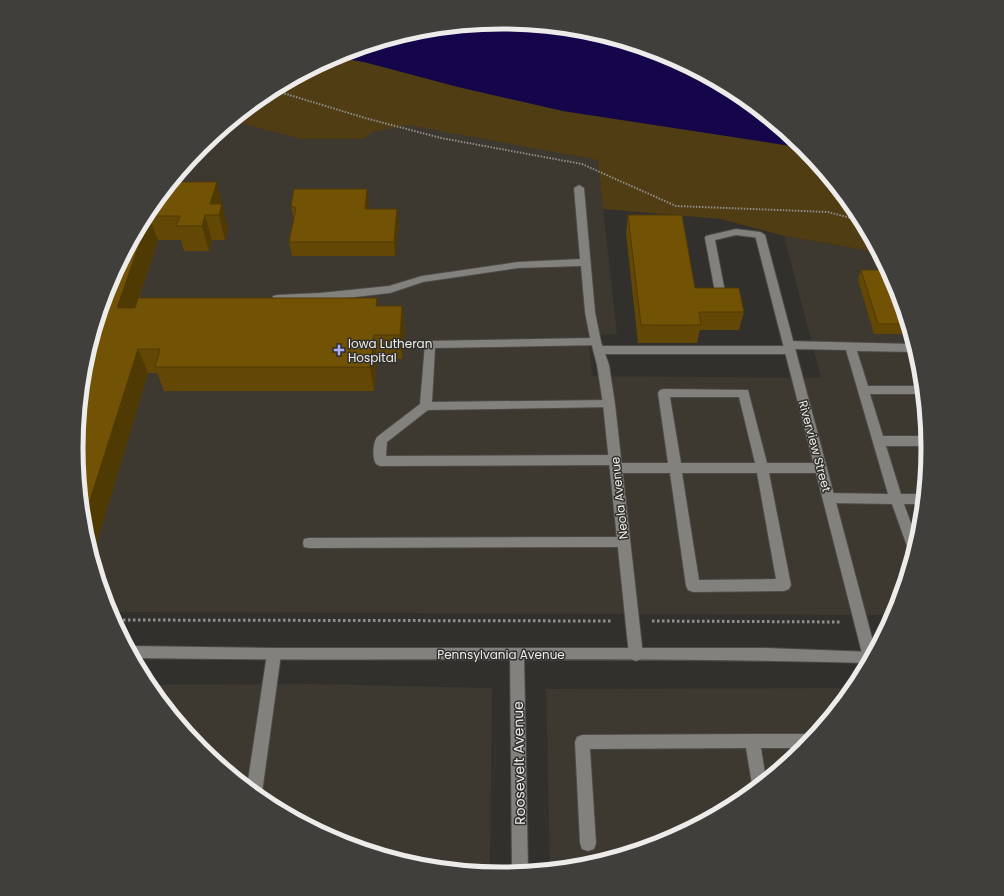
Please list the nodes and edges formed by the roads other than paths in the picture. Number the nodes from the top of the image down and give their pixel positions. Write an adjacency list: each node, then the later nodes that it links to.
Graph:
1 (579, 188): 2 (street, Neola Avenue)
2 (585, 262): 4 (street); 5 (street, Neola Avenue)
3 (721, 297): 7 (street, Riverview Street)
4 (267, 299)
5 (597, 346): 7 (street); 11 (street, Neola Avenue); 12 (street)
6 (850, 346): 7 (street); 8 (street); 9 (street)
7 (790, 348): 18 (street, Riverview Street)
8 (909, 348)
9 (863, 390): 10 (street); 13 (street)
10 (917, 390)
11 (609, 404): 12 (street); 15 (street, Neola Avenue)
12 (426, 406): 15 (street)
13 (878, 441): 14 (street); 20 (street)
14 (921, 441)
15 (616, 464): 16 (street); 23 (street, Neola Avenue)
16 (674, 468): 17 (street); 17 (street); 17 (street)
17 (762, 468): 18 (street)
18 (821, 468): 19 (street, Riverview Street)
19 (829, 498): 20 (street); 25 (street, Riverview Street)
20 (896, 498): 21 (street); 22 (street)
21 (918, 498)
22 (911, 540)
23 (624, 542): 24 (street); 29 (street, Neola Avenue)
24 (309, 543)
25 (869, 651)
26 (136, 652): 27 (street, Pennsylvania Avenue)
27 (274, 654): 28 (street, Pennsylvania Avenue); 34 (street)
28 (517, 654): 29 (street, Pennsylvania Avenue); 36 (street, Roosevelt Avenue)
29 (636, 655): 30 (street, Pennsylvania Avenue)
30 (866, 657)
31 (752, 741): 32 (street); 33 (street); 35 (street)
32 (801, 741)
33 (758, 779)
34 (255, 786)
35 (588, 843)
36 (520, 866)

